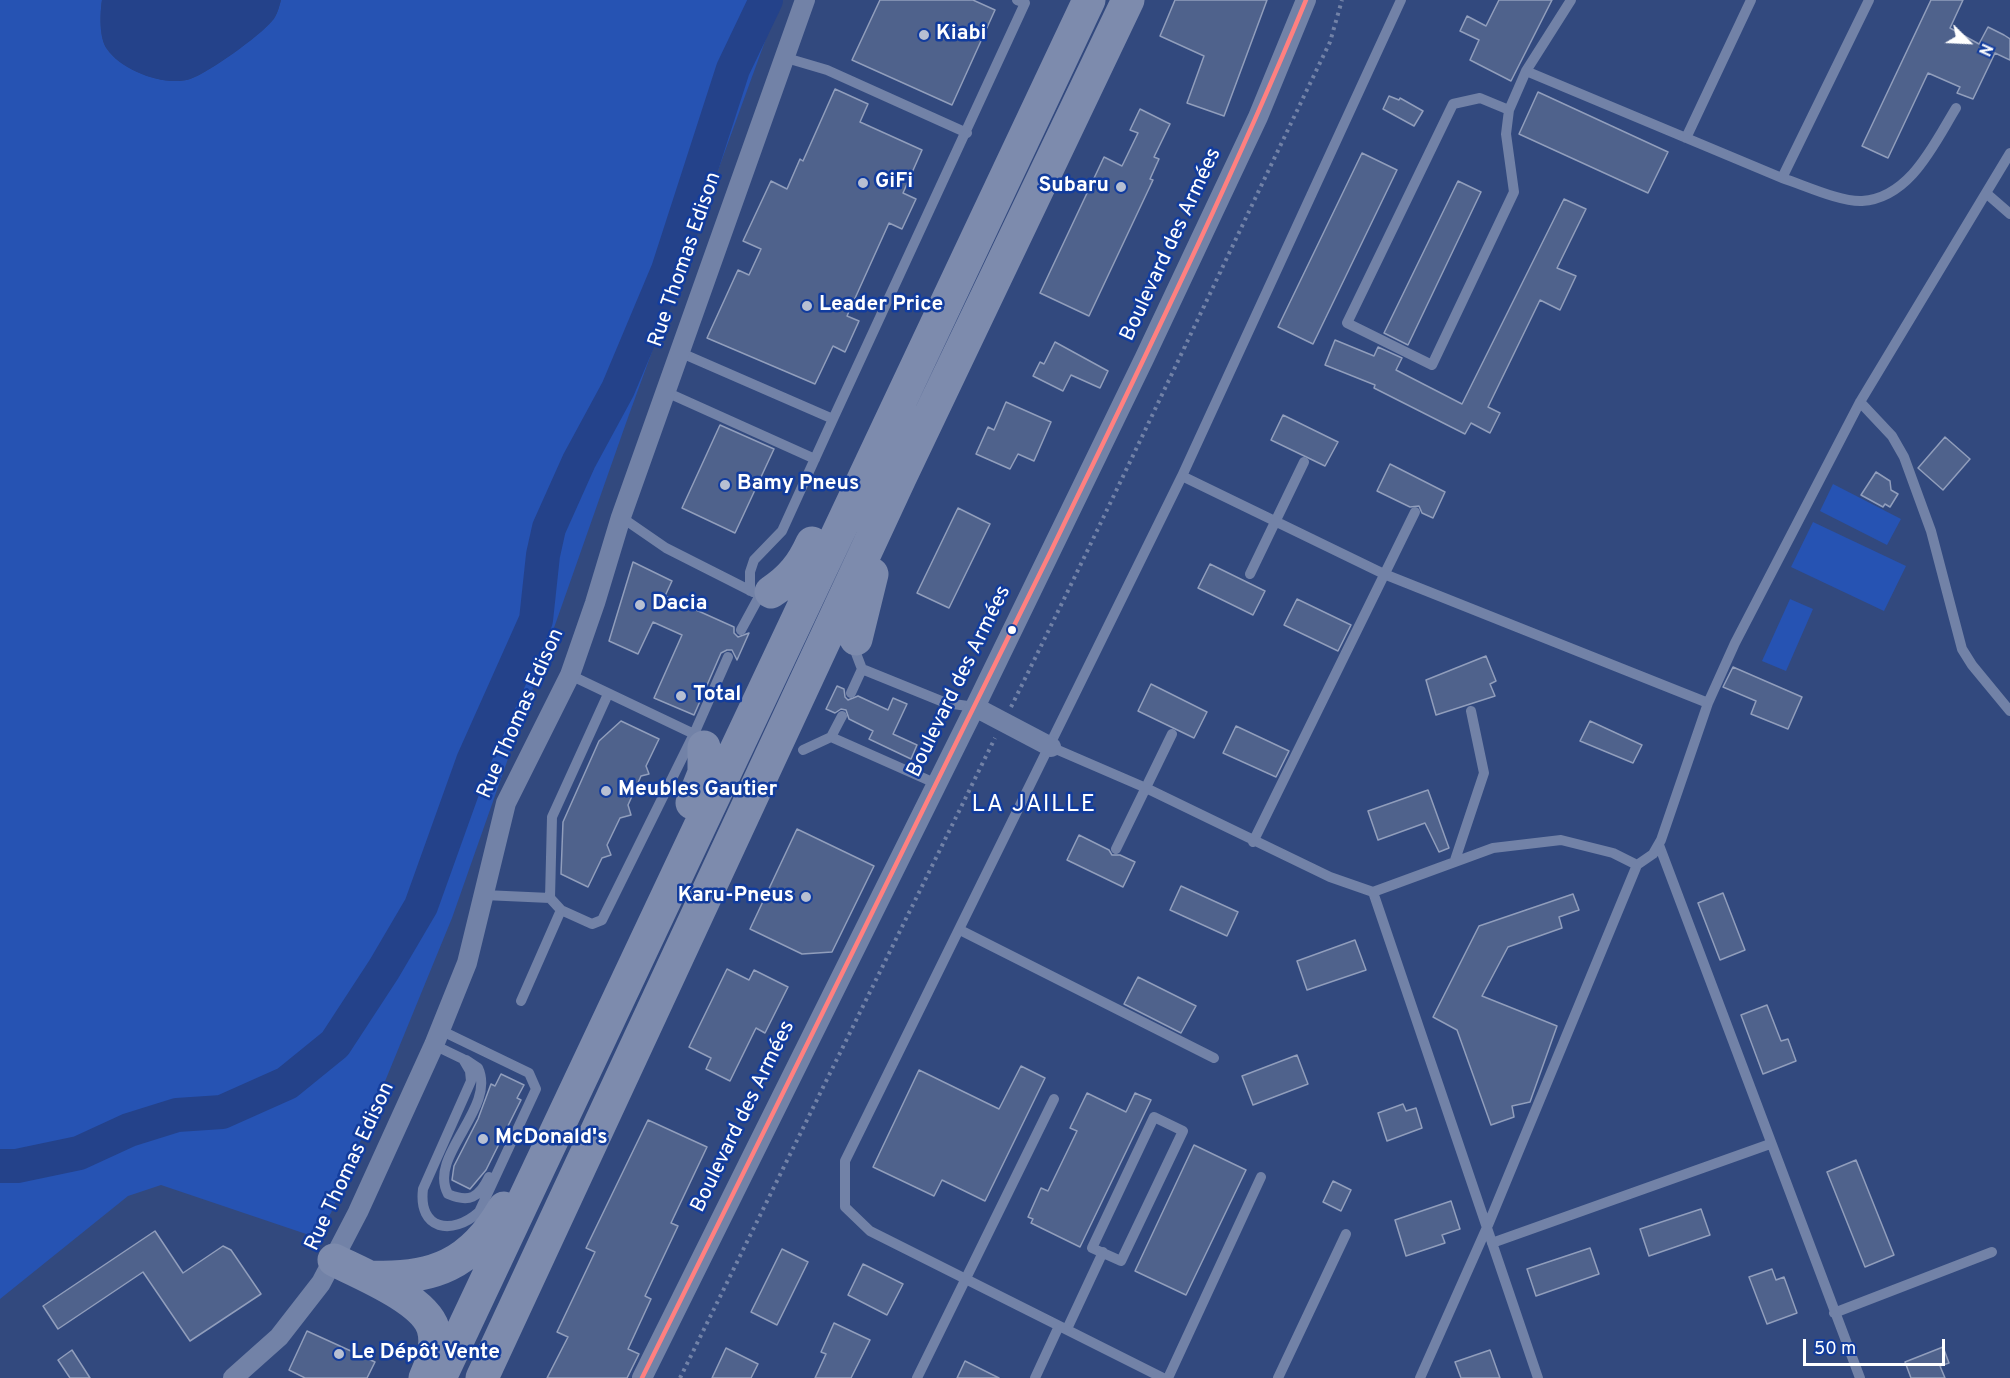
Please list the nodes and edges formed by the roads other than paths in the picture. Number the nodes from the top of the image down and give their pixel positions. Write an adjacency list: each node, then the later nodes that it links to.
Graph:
1 (805, 0): 10 (street, Rue Thomas Edison)
2 (1017, 0): 14 (lane)
3 (1089, 0): 20 (highway)
4 (1128, 0): 28 (highway)
5 (1306, 0): 42 (street, Boulevard des Armées)
6 (1401, 0): 27 (lane)
7 (1571, 0): 11 (lane)
8 (1751, 0): 15 (lane)
9 (1869, 0): 17 (lane)
10 (783, 57): 14 (lane); 21 (street, Rue Thomas Edison)
11 (1526, 71): 13 (lane); 15 (lane)
12 (1956, 108): 17 (lane)
13 (1509, 110): 13 (lane)
14 (967, 133): 24 (lane)
15 (1686, 138): 17 (lane)
16 (2010, 153): 18 (lane)
17 (1782, 178)
18 (1986, 193): 19 (lane); 23 (lane)
19 (2010, 213)
20 (925, 347): 34 (highway); 62 (highway)
21 (679, 352): 22 (street, Rue Thomas Edison); 24 (lane)
22 (666, 392): 25 (lane); 30 (street, Rue Thomas Edison)
23 (1860, 402): 41 (lane); 44 (lane)
24 (833, 419): 25 (lane)
25 (815, 459): 34 (lane)
26 (1305, 462): 31 (lane)
27 (1182, 476): 31 (lane); 49 (lane)
28 (900, 478): 36 (highway); 63 (highway)
29 (1415, 513): 33 (lane)
30 (621, 517): 34 (lane); 38 (street, Rue Thomas Edison)
31 (1276, 522): 32 (lane); 33 (lane)
32 (1251, 574)
33 (1384, 574): 41 (lane); 52 (lane)
34 (760, 593): 35 (lane)
35 (741, 630)
36 (859, 654): 39 (lane); 42 (lane)
37 (728, 657): 47 (lane)
38 (570, 675): 40 (lane); 58 (street, Rue Thomas Edison)
39 (851, 693)
40 (608, 694): 47 (lane); 59 (lane)
41 (1708, 703): 53 (lane)
42 (975, 707): 49 (street); 50 (street, Boulevard des Armées)
43 (1471, 711): 55 (lane)
44 (2010, 711)
45 (842, 716): 48 (lane)
46 (1172, 734): 51 (lane)
47 (699, 741): 60 (lane); 62 (highway)
48 (817, 743): 50 (lane); 63 (highway)
49 (1051, 747): 51 (lane); 61 (lane)
50 (937, 784): 87 (street, Boulevard des Armées)
51 (1146, 788): 52 (lane); 54 (lane)
52 (1253, 842): 57 (lane)
53 (1659, 845): 56 (lane); 71 (lane)
54 (1116, 849)
55 (1455, 860): 56 (lane); 57 (lane)
56 (1637, 865): 73 (lane)
57 (1373, 892): 73 (lane)
58 (484, 895): 59 (lane); 66 (street, Rue Thomas Edison)
59 (550, 898): 60 (lane)
60 (561, 910): 64 (lane)
61 (960, 930): 67 (lane); 80 (lane)
62 (631, 970): 65 (highway)
63 (667, 980): 86 (highway)
64 (521, 1001)
65 (600, 1036): 79 (highway); 85 (highway)
66 (437, 1038): 68 (lane); 70 (lane); 78 (street, Rue Thomas Edison)
67 (1214, 1058)
68 (463, 1059): 70 (lane); 70 (lane)
69 (1054, 1099): 80 (lane)
70 (529, 1108)
71 (1770, 1144): 75 (lane); 81 (lane)
72 (1261, 1178): 91 (lane)
73 (1488, 1225): 75 (lane); 93 (lane)
74 (1346, 1234): 92 (lane)
75 (1492, 1243): 94 (lane)
76 (1103, 1252): 76 (lane); 82 (lane)
77 (1992, 1252): 81 (lane)
78 (334, 1260): 79 (highway); 83 (street, Rue Thomas Edison)
79 (370, 1277): 84 (highway)
80 (965, 1278): 82 (lane); 88 (lane)
81 (1834, 1313): 95 (lane)
82 (1063, 1328): 89 (lane); 90 (lane)
83 (233, 1378)
84 (425, 1378)
85 (440, 1378)
86 (482, 1378)
87 (642, 1378)
88 (917, 1378)
89 (1035, 1378)
90 (1163, 1378)
91 (1168, 1378)
92 (1278, 1378)
93 (1420, 1378)
94 (1538, 1378)
95 (1860, 1378)

